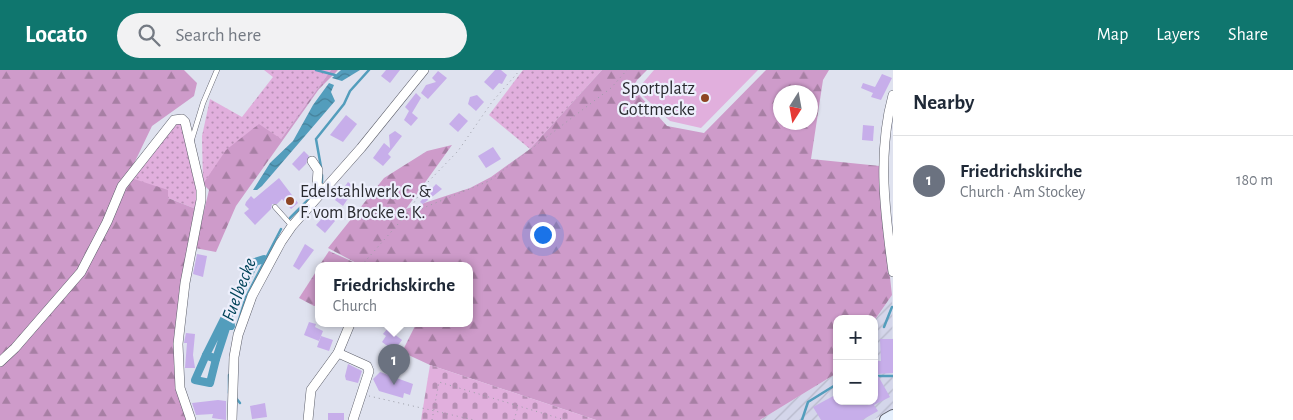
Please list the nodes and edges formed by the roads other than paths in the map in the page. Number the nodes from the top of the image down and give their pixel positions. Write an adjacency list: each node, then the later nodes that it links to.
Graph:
1 (217, 70): 4 (lane)
2 (424, 70): 6 (street)
3 (893, 95): 9 (street)
4 (191, 144): 12 (street); 15 (street)
5 (312, 161): 6 (street)
6 (323, 190): 8 (street)
7 (275, 207): 8 (lane)
8 (292, 226): 14 (street)
9 (893, 272)
10 (349, 327): 11 (street)
11 (338, 354): 16 (street); 17 (street)
12 (0, 362)
13 (893, 416): 18 (main road)
14 (234, 419)
15 (191, 420)
16 (308, 420)
17 (353, 420)
18 (886, 420)

